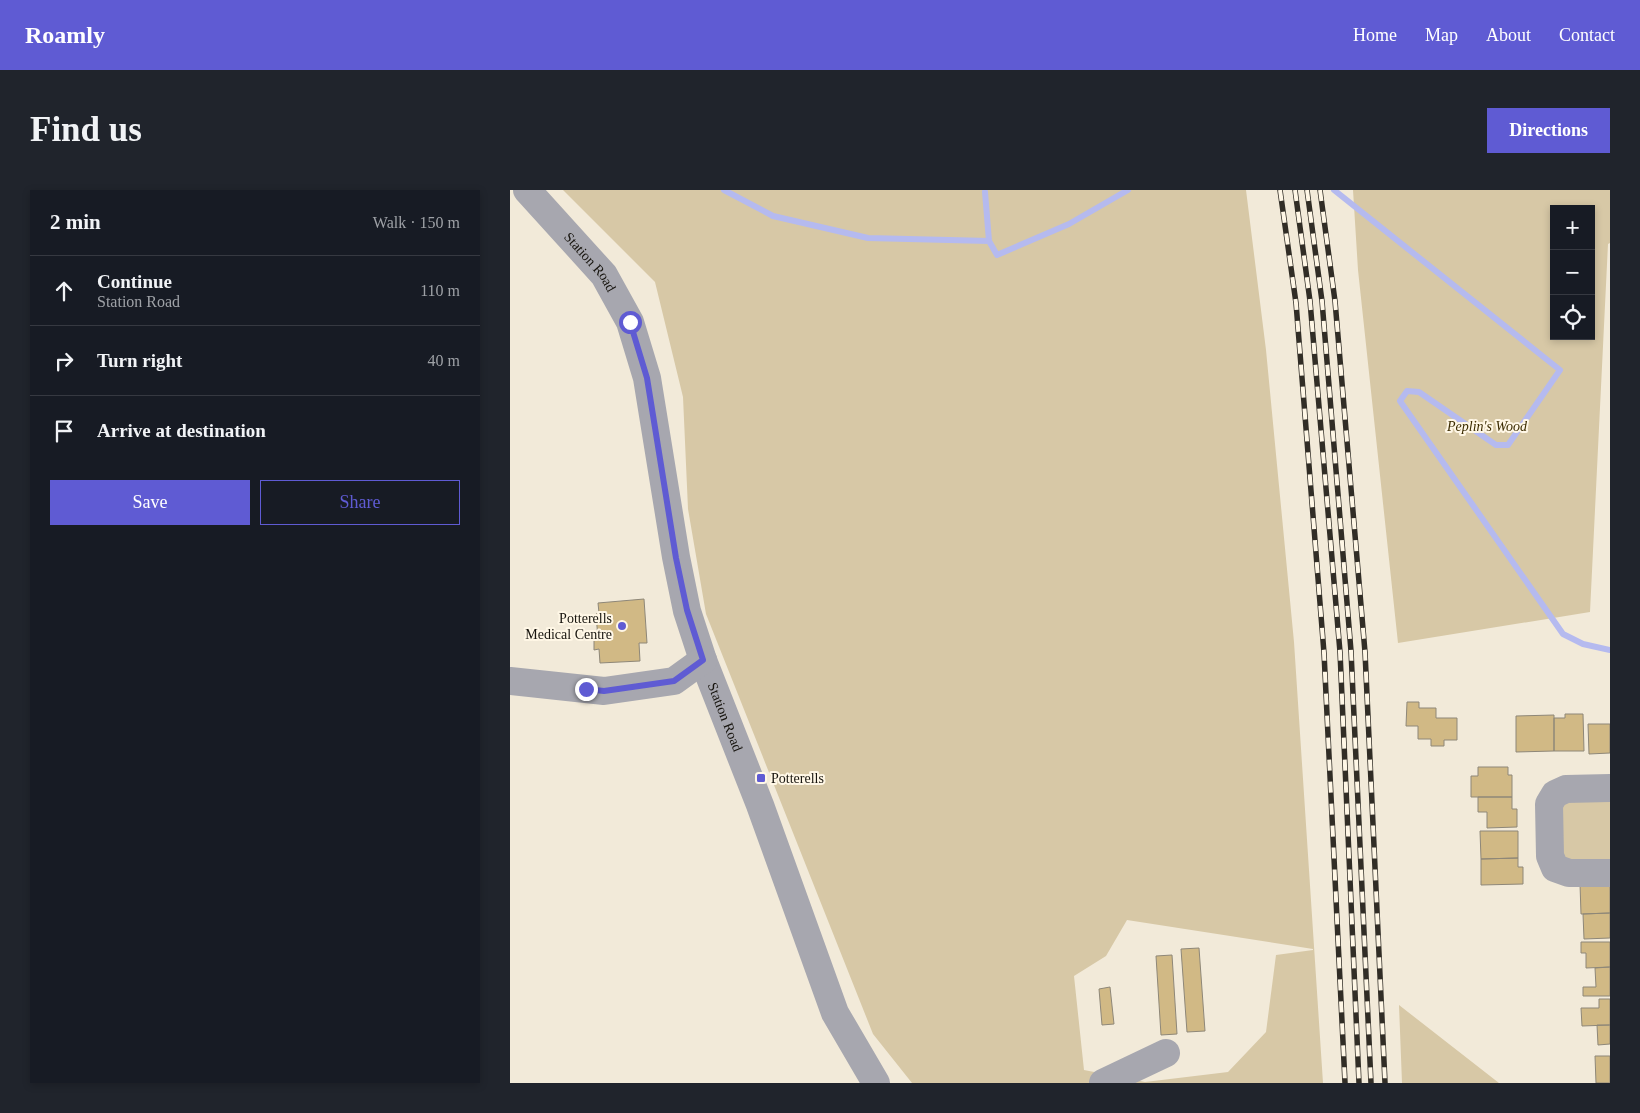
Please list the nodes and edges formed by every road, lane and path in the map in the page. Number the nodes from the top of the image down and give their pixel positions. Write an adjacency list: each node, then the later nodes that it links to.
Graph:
1 (527, 190): 2 (street, Station Road)
2 (703, 660): 3 (street); 7 (street, Station Road)
3 (510, 681)
4 (1610, 788): 5 (street)
5 (1610, 873)
6 (1166, 1053): 8 (street)
7 (876, 1083)
8 (1103, 1083)

